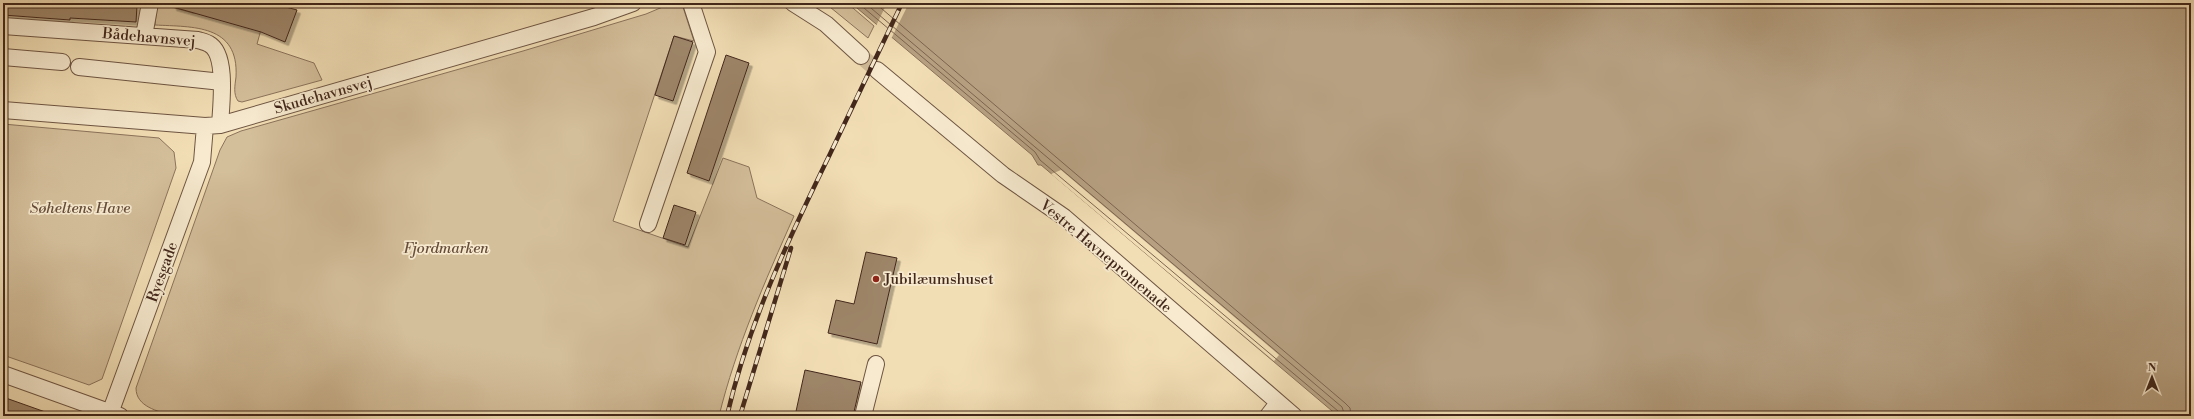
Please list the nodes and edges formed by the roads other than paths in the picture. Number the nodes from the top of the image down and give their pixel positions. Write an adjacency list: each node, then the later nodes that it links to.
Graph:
1 (150, 3): 6 (street)
2 (633, 3): 14 (street, Skudehavnsvej)
3 (691, 3): 15 (street)
4 (793, 3): 7 (street)
5 (3, 26): 6 (street, Bådehavnsvej)
6 (144, 36): 12 (street, Bådehavnsvej)
7 (861, 56)
8 (3, 57): 9 (street)
9 (62, 62)
10 (79, 67): 12 (street)
11 (877, 70): 18 (street, Vestre Havnepromenade)
12 (222, 82): 14 (street, Bådehavnsvej)
13 (3, 110): 14 (street, Skudehavnsvej)
14 (212, 125): 19 (street, Ryesgade)
15 (648, 224)
16 (876, 364): 20 (street)
17 (3, 374): 19 (street)
18 (1278, 403): 21 (street); 22 (street, Vestre Havnepromenade)
19 (113, 415)
20 (863, 416)
21 (1268, 416)
22 (1294, 416)

